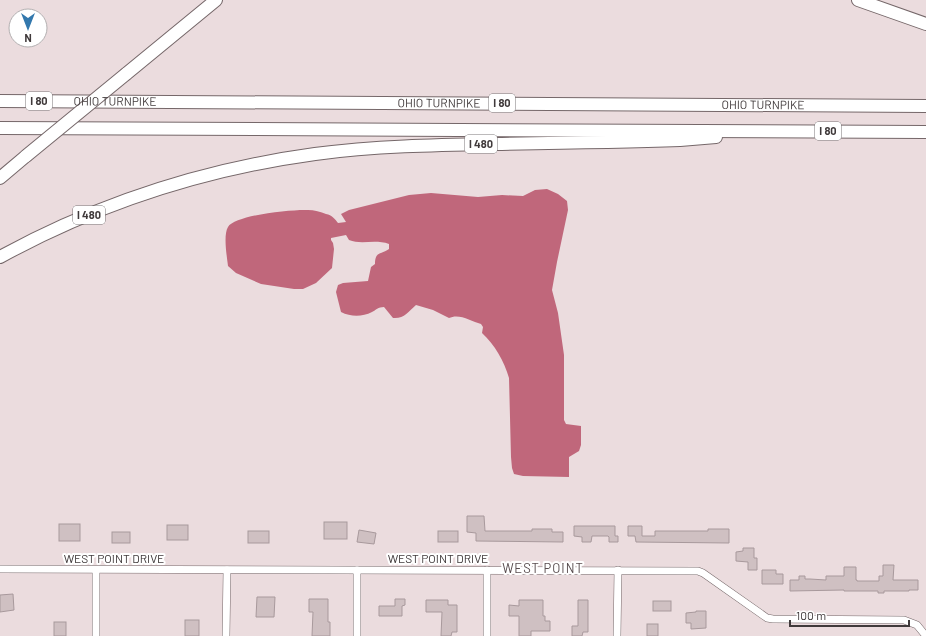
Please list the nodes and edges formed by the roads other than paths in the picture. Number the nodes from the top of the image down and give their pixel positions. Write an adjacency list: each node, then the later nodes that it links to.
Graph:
1 (216, 0): 9 (highway, bridge)
2 (858, 0): 3 (highway)
3 (926, 24)
4 (0, 100): 5 (highway, OHIO TURNPIKE / I 80)
5 (926, 106)
6 (0, 128): 7 (highway, OHIO TURNPIKE / I 80)
7 (784, 130): 8 (highway, OHIO TURNPIKE / I 80); 10 (highway, I 480)
8 (926, 132)
9 (0, 178)
10 (0, 257)
11 (0, 569): 12 (street, WEST POINT DRIVE)
12 (96, 570): 13 (street, WEST POINT DRIVE); 17 (street)
13 (227, 570): 14 (street, WEST POINT DRIVE); 18 (street)
14 (357, 570): 15 (street, WEST POINT DRIVE); 19 (street)
15 (488, 570): 16 (street, WEST POINT DRIVE); 20 (street)
16 (618, 570): 21 (street); 22 (street, WEST POINT DRIVE)
17 (96, 636)
18 (226, 636)
19 (357, 636)
20 (487, 636)
21 (617, 636)
22 (926, 636)

